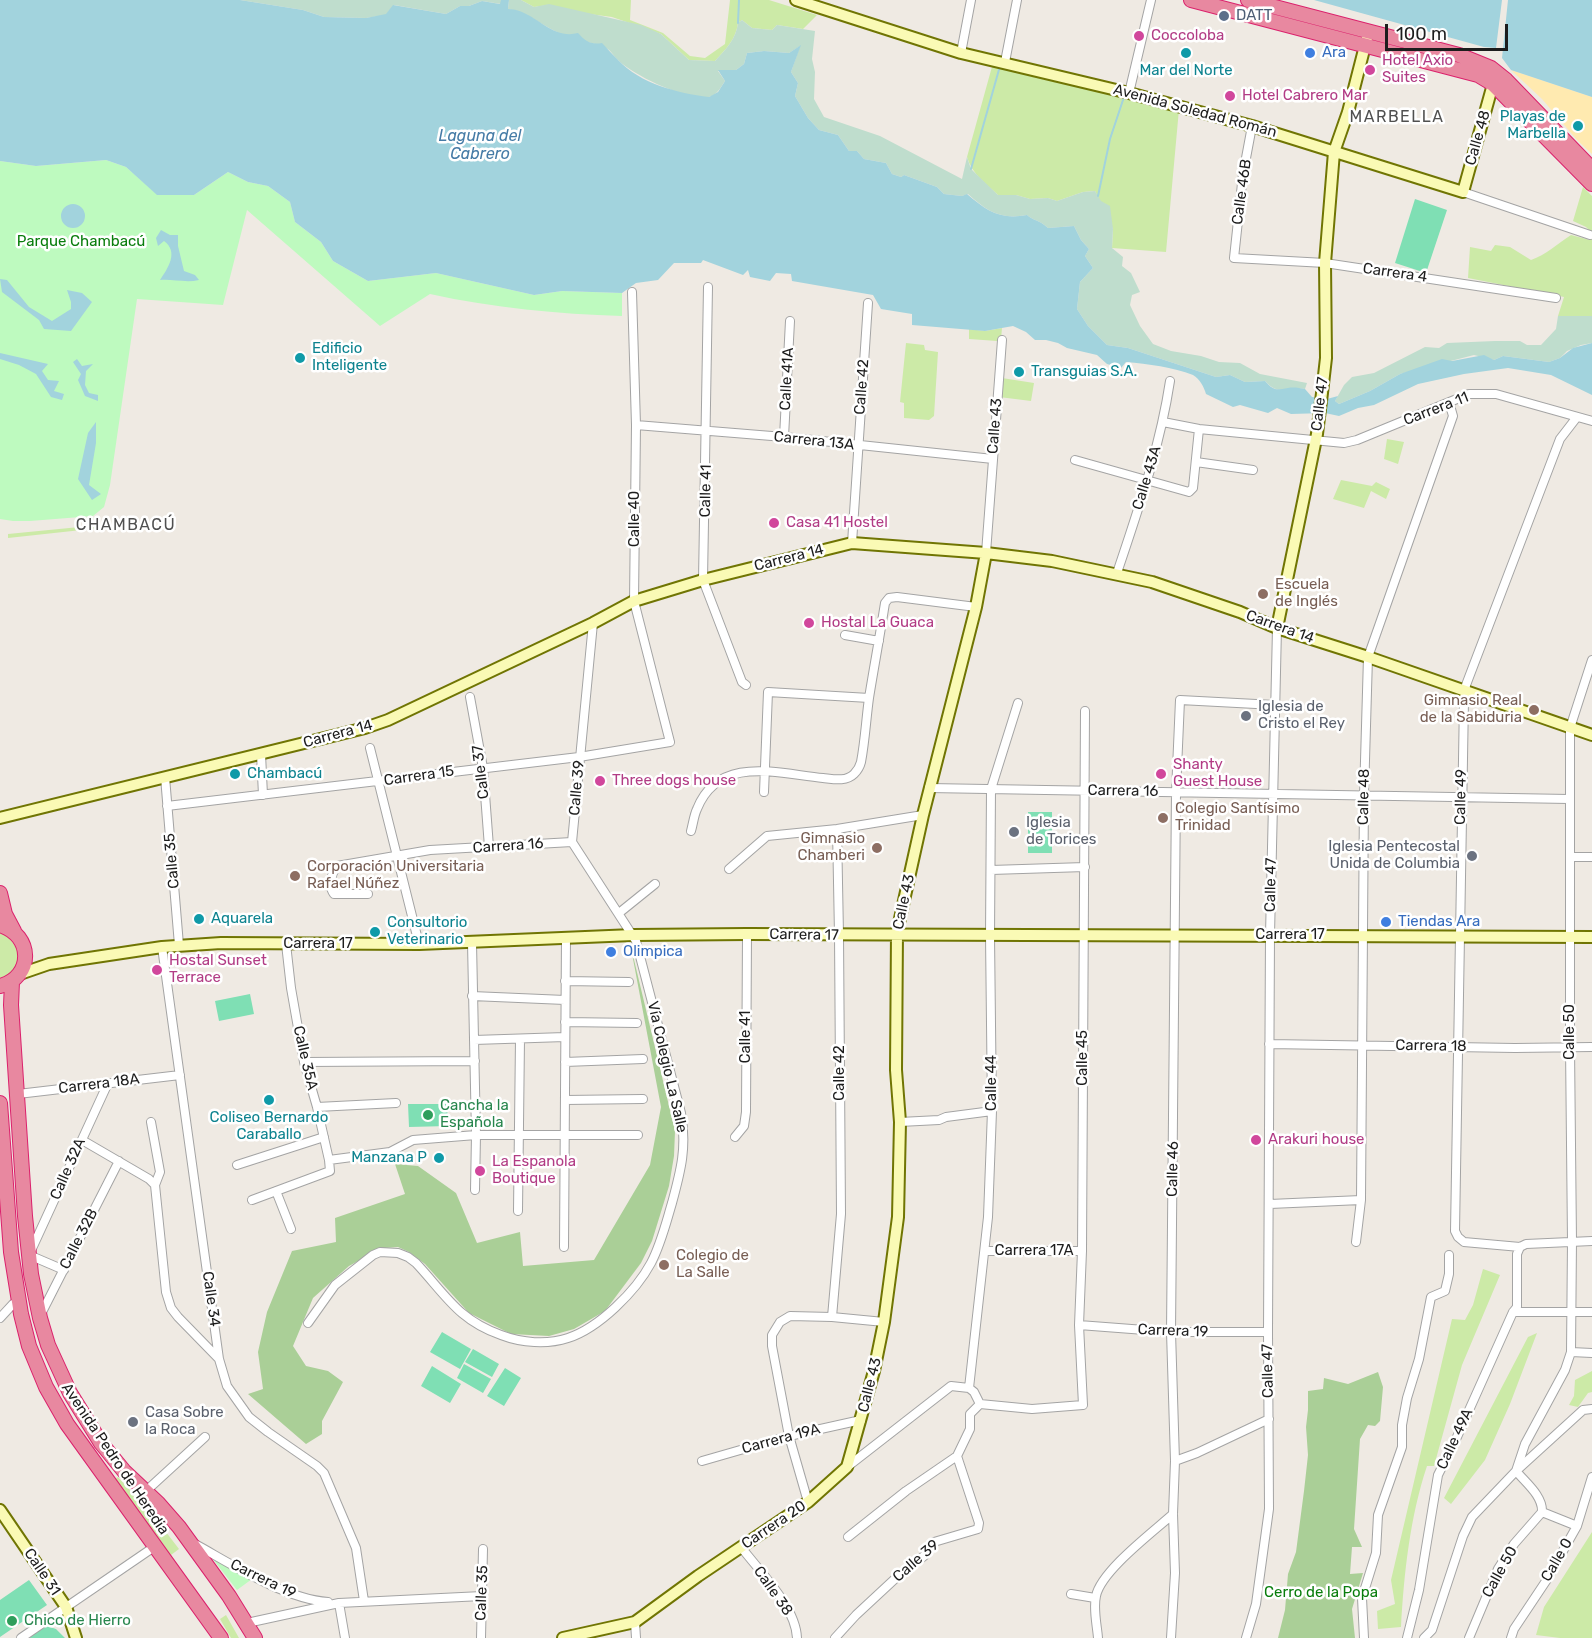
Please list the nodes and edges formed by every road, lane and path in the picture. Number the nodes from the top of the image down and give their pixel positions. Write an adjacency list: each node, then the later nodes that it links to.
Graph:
1 (796, 0): 9 (main road, Avenida Soledad Román)
2 (971, 0): 9 (street)
3 (1017, 0): 10 (street)
4 (1151, 0): 12 (street)
5 (1191, 0): 8 (highway)
6 (1248, 0): 7 (highway)
7 (1369, 32): 8 (main road, Calle 47); 15 (highway)
8 (1365, 46): 11 (highway); 14 (main road, Calle 47)
9 (961, 53): 10 (main road, Avenida Soledad Román)
10 (1005, 62): 12 (main road, Avenida Soledad Román)
11 (1493, 84): 16 (highway); 17 (main road, Calle 48)
12 (1129, 93): 13 (main road, Avenida Soledad Román)
13 (1252, 126): 14 (main road, Avenida Soledad Román); 19 (street, Calle 46B)
14 (1334, 152): 17 (main road, Avenida Soledad Román); 20 (main road, Calle 47)
15 (1592, 169)
16 (1592, 184)
17 (1463, 192): 18 (street, Avenida Soledad Román)
18 (1590, 235)
19 (1234, 258): 20 (street, Carrera 4)
20 (1325, 263): 23 (street, Carrera 4); 36 (main road, Calle 47)
21 (708, 287): 34 (street, Calle 41)
22 (632, 292): 32 (street, Calle 40)
23 (1556, 298)
24 (868, 303): 37 (street, Calle 42)
25 (790, 321): 35 (street, Calle 41A)
26 (1002, 340): 38 (street, Calle 43)
27 (1170, 381): 31 (street, Calle 43A)
28 (1449, 402): 29 (street, Carrera 11); 36 (street, Carrera 11); 53 (street, Calle 48)
29 (1577, 417): 30 (street, Carrera 11); 56 (street, Calle 49)
30 (1592, 421)
31 (1163, 422): 33 (street, Carrera 11); 42 (street, Calle 43A)
32 (636, 425): 34 (street, Carrera 13A); 47 (street, Calle 40)
33 (1199, 429): 36 (street, Carrera 11); 40 (street)
34 (707, 431): 35 (street, Carrera 13A); 46 (street, Calle 41)
35 (784, 437): 37 (street, Carrera 13A)
36 (1316, 437): 50 (main road, Calle 47)
37 (858, 446): 38 (street, Carrera 13A); 43 (street, Calle 42)
38 (993, 459): 44 (street, Calle 43)
39 (1075, 460): 42 (street)
40 (1196, 462): 41 (street); 42 (street)
41 (1253, 470)
42 (1148, 479): 45 (street, Calle 43A)
43 (852, 543): 44 (main road, Carrera 14); 46 (main road, Carrera 14)
44 (986, 553): 45 (main road, Carrera 14); 48 (main road, Calle 43)
45 (1117, 573): 50 (main road, Carrera 14)
46 (703, 580): 47 (main road, Carrera 14); 55 (street, Calle 41)
47 (634, 602): 49 (main road, Carrera 14); 64 (street, Calle 40)
48 (976, 607): 52 (street); 72 (main road, Calle 43)
49 (593, 623): 66 (main road, Carrera 14); 67 (street, Calle 39)
50 (1277, 628): 53 (main road, Carrera 14); 60 (street, Calle 47)
51 (845, 634): 52 (street)
52 (879, 641): 58 (street)
53 (1368, 657): 56 (main road, Carrera 14); 79 (street, Calle 48)
54 (1592, 660): 62 (street, Calle 50)
55 (746, 685)
56 (1465, 691): 62 (main road, Carrera 14); 80 (street, Calle 49)
57 (470, 697): 68 (street, Calle 37)
58 (869, 698): 69 (street); 69 (street)
59 (1018, 703): 73 (street, Calle 44)
60 (1275, 705): 76 (street, Calle 46); 77 (street, Calle 47)
61 (1085, 711): 74 (street, Calle 45)
62 (1570, 728): 63 (main road, Carrera 14); 81 (street, Calle 50)
63 (1592, 735)
64 (670, 742): 67 (street, Carrera 15)
65 (369, 748): 71 (street)
66 (261, 754): 70 (main road, Carrera 14); 78 (street)
67 (579, 757): 68 (street, Carrera 15); 87 (street, Calle 39)
68 (483, 768): 71 (street, Carrera 15); 88 (street, Calle 37)
69 (765, 770): 75 (street); 86 (street)
70 (165, 777): 82 (street, Calle 35); 84 (main road, Carrera 14)
71 (378, 782): 78 (street, Carrera 15); 89 (street)
72 (929, 788): 73 (street, Carrera 16); 83 (main road, Calle 43)
73 (991, 789): 74 (street, Carrera 16); 94 (street, Calle 44)
74 (1085, 791): 76 (street, Carrera 16); 92 (street, Calle 45)
75 (764, 792)
76 (1176, 792): 77 (street, Carrera 16); 105 (street, Calle 46)
77 (1273, 794): 79 (street, Carrera 16); 106 (street, Calle 47)
78 (263, 795): 82 (street, Carrera 15)
79 (1364, 795): 80 (street, Carrera 16); 107 (street, Calle 48)
80 (1461, 797): 81 (street, Carrera 16); 110 (street, Calle 49)
81 (1569, 800): 90 (street, Calle 50)
82 (167, 806): 117 (street, Calle 35)
83 (923, 815): 85 (street); 108 (main road, Calle 43)
84 (0, 818)
85 (837, 829): 93 (street); 103 (street, Calle 42)
86 (692, 831)
87 (573, 842): 88 (street, Carrera 16); 98 (street)
88 (489, 847): 89 (street, Carrera 16)
89 (396, 855): 97 (street, Carrera 16); 116 (street)
90 (1570, 857): 91 (street); 111 (street, Calle 50)
91 (1592, 857)
92 (1084, 867): 94 (street); 104 (street, Calle 45)
93 (729, 869)
94 (991, 870): 109 (street, Calle 44)
95 (656, 884): 98 (street)
96 (0, 893): 100 (highway)
97 (368, 894)
98 (619, 913): 102 (street)
99 (0, 925): 100 (highway)
100 (14, 931): 119 (highway, Avenida Pedro de Heredia)
101 (747, 934): 102 (main road, Carrera 17); 103 (main road, Carrera 17); 154 (street, Calle 41)
102 (633, 935): 113 (main road, Carrera 17); 185 (street, Vía Colegio La Salle)
103 (839, 935): 108 (main road, Carrera 17); 181 (street, Calle 42)
104 (1083, 935): 105 (main road, Carrera 17); 109 (main road, Carrera 17); 173 (street, Calle 45)
105 (1176, 935): 106 (main road, Carrera 17); 187 (street, Calle 46)
106 (1270, 935): 107 (main road, Carrera 17); 129 (street, Calle 47)
107 (1364, 935): 110 (main road, Carrera 17); 130 (street, Calle 48)
108 (897, 936): 109 (main road, Carrera 17); 148 (main road, Calle 43)
109 (990, 936): 146 (street, Calle 44)
110 (1460, 936): 111 (main road, Carrera 17); 131 (street, Calle 49)
111 (1570, 937): 112 (main road, Carrera 17); 132 (street, Calle 50)
112 (1592, 937)
113 (566, 938): 114 (main road, Carrera 17); 120 (street)
114 (472, 943): 116 (main road, Carrera 17); 122 (street)
115 (286, 944): 116 (main road, Carrera 17); 117 (main road, Carrera 17); 136 (street, Calle 35A)
116 (419, 944)
117 (179, 945): 118 (main road, Carrera 17)
118 (162, 947): 119 (main road, Carrera 17); 138 (street, Calle 34)
119 (10, 981): 140 (highway, Avenida Pedro de Heredia)
120 (566, 981): 121 (street); 123 (street)
121 (629, 982)
122 (472, 996): 123 (street); 128 (street)
123 (565, 1000): 124 (street)
124 (565, 1022): 125 (street); 126 (street)
125 (637, 1023)
126 (565, 1038): 127 (street); 137 (street)
127 (520, 1039): 128 (street); 152 (street)
128 (474, 1040): 135 (street)
129 (1269, 1044): 130 (street, Carrera 18); 164 (street, Calle 47)
130 (1362, 1045): 131 (street, Carrera 18); 163 (street, Calle 48)
131 (1459, 1047): 132 (street, Carrera 18); 171 (street, Calle 49)
132 (1570, 1047): 133 (street, Carrera 18); 167 (street, Calle 50)
133 (1592, 1047)
134 (643, 1059): 137 (street)
135 (475, 1061): 136 (street); 149 (street)
136 (304, 1062): 145 (street, Calle 35A)
137 (565, 1062): 142 (street)
138 (180, 1075): 139 (street, Carrera 18A); 191 (street, Calle 34)
139 (108, 1083): 140 (street, Carrera 18A); 155 (street, Calle 32A)
140 (18, 1094): 175 (highway, Avenida Pedro de Heredia)
141 (643, 1099): 142 (street)
142 (565, 1100): 150 (street)
143 (0, 1103): 177 (highway, Avenida Pedro de Heredia)
144 (396, 1103): 145 (street)
145 (317, 1107): 153 (street, Calle 35A)
146 (992, 1111): 148 (street); 172 (street, Calle 44)
147 (151, 1122): 159 (street)
148 (900, 1122): 184 (main road, Calle 43)
149 (476, 1135): 152 (street); 156 (street); 160 (street)
150 (565, 1135): 151 (street); 152 (street); 170 (street)
151 (638, 1135)
152 (518, 1136): 165 (street)
153 (324, 1137): 156 (street, Calle 35A); 158 (street)
154 (735, 1137)
155 (82, 1140): 157 (street); 175 (street, Calle 32A)
156 (329, 1160): 161 (street, Calle 35A)
157 (119, 1161): 159 (street); 176 (street, Calle 32B)
158 (237, 1165)
159 (155, 1185): 191 (street)
160 (475, 1190)
161 (276, 1191): 162 (street); 166 (street)
162 (252, 1200)
163 (1361, 1200): 164 (street); 169 (street, Calle 48)
164 (1270, 1204): 188 (street, Calle 47)
165 (518, 1211)
166 (291, 1228)
167 (1572, 1241): 168 (street); 171 (street); 179 (street, Calle 50)
168 (1592, 1241)
169 (1356, 1242)
170 (564, 1247)
171 (1520, 1248): 178 (street, Calle 49A)
172 (986, 1251): 173 (street, Carrera 17A); 192 (street, Calle 44)
173 (1082, 1251): 186 (street, Calle 45)
174 (1449, 1255): 237 (street)
175 (29, 1256): 176 (street); 183 (highway, Avenida Pedro de Heredia)
176 (64, 1270): 183 (street, Calle 32B)
177 (18, 1302): 182 (street); 213 (highway, Avenida Pedro de Heredia)
178 (1513, 1312): 179 (street); 238 (street, Calle 49A)
179 (1572, 1312): 180 (street); 189 (street, Calle 50)
180 (1592, 1312)
181 (832, 1317): 184 (street); 197 (street)
182 (0, 1318)
183 (40, 1318): 205 (highway, Avenida Pedro de Heredia)
184 (884, 1322): 195 (main road, Calle 43)
185 (308, 1323)
186 (1079, 1325): 187 (street, Carrera 19); 193 (street, Calle 45)
187 (1171, 1332): 188 (street, Carrera 19); 201 (street, Calle 46)
188 (1268, 1332): 196 (street, Calle 47)
189 (1571, 1352): 190 (street); 203 (street, Calle 50)
190 (1592, 1353)
191 (219, 1359): 219 (street, Calle 34)
192 (969, 1388): 193 (street); 202 (street, Carrera 20)
193 (980, 1404): 199 (street)
194 (1592, 1408): 203 (street)
195 (861, 1419): 197 (street, Carrera 19A); 202 (main road, Calle 43)
196 (1269, 1419): 201 (street); 236 (street, Calle 47)
197 (789, 1436): 200 (street, Carrera 19A); 206 (street)
198 (205, 1437): 205 (street)
199 (957, 1456): 211 (street); 233 (street, Calle 39)
200 (702, 1461)
201 (1175, 1461): 209 (street, Calle 46)
202 (847, 1467): 206 (main road, Carrera 20)
203 (1516, 1471): 208 (street); 239 (street)
204 (1592, 1477): 210 (street, Calle 0)
205 (146, 1491): 212 (highway, Avenida Pedro de Heredia)
206 (808, 1502): 214 (main road, Carrera 20)
207 (0, 1510): 221 (main road, Calle 31)
208 (1542, 1512): 210 (street); 240 (street, Calle 50)
209 (1173, 1514): 218 (street); 235 (street, Calle 46)
210 (1576, 1526): 241 (street, Calle 0)
211 (848, 1537)
212 (190, 1542): 220 (street, Carrera 19); 223 (highway, Avenida Pedro de Heredia)
213 (154, 1547): 221 (street); 226 (highway, Avenida Pedro de Heredia)
214 (741, 1547): 222 (main road, Carrera 20); 232 (street, Calle 38)
215 (483, 1549): 217 (street, Calle 35)
216 (1071, 1594): 218 (street)
217 (482, 1596): 219 (street, Carrera 19); 229 (street, Calle 35)
218 (1095, 1598): 234 (street)
219 (364, 1601): 220 (street, Carrera 19)
220 (339, 1603): 223 (street, Carrera 19); 228 (street)
221 (66, 1608): 224 (street); 225 (main road, Calle 31)
222 (635, 1622): 230 (main road, Carrera 20); 231 (street)
223 (247, 1623): 227 (highway, Avenida Pedro de Heredia)
224 (21, 1638)
225 (76, 1638)
226 (220, 1638)
227 (255, 1638)
228 (345, 1638)
229 (481, 1638)
230 (563, 1638)
231 (636, 1638)
232 (798, 1638)
233 (836, 1638)
234 (1098, 1638)
235 (1171, 1638)
236 (1246, 1638)
237 (1364, 1638)
238 (1407, 1638)
239 (1424, 1638)
240 (1468, 1638)
241 (1511, 1638)

